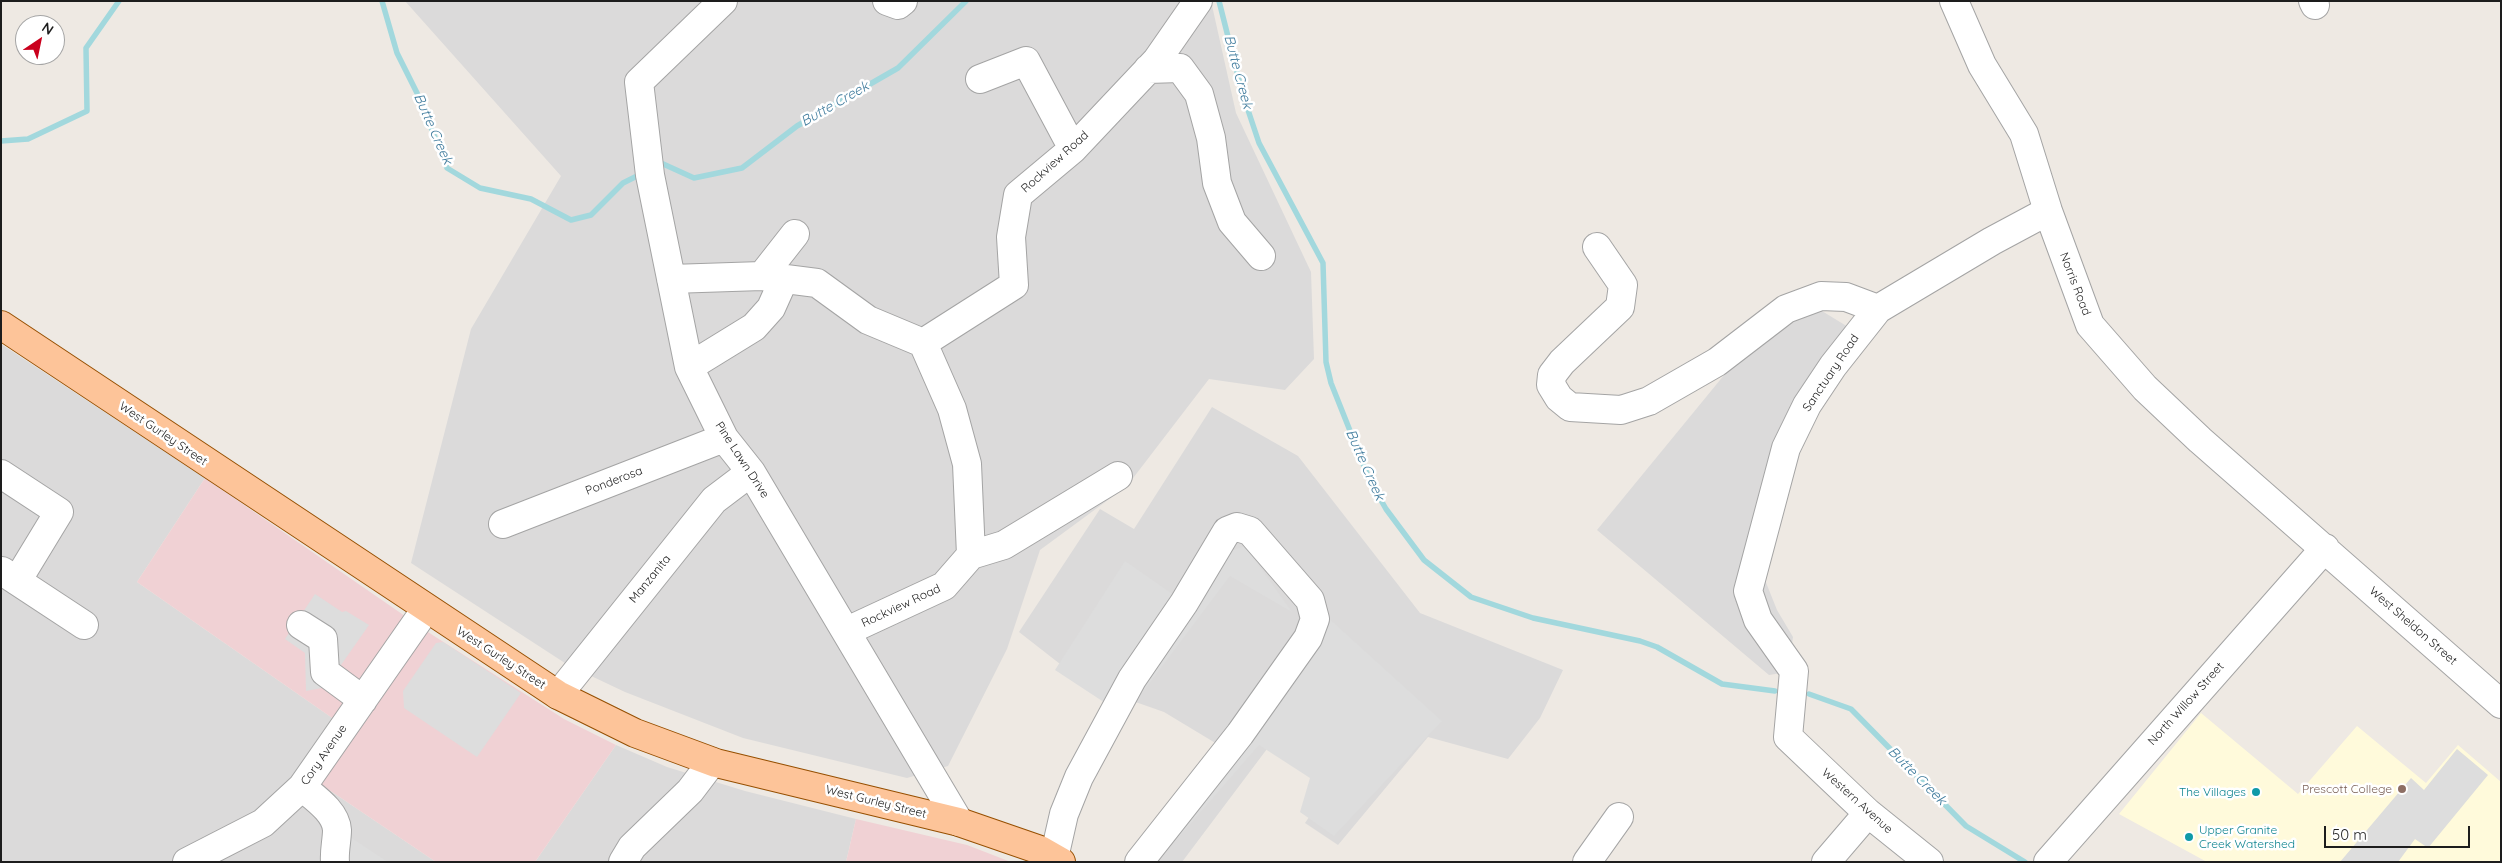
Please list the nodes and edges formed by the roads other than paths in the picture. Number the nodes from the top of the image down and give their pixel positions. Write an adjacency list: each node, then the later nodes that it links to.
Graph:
1 (723, 1): 14 (street, Pine Lawn Drive)
2 (887, 1): 3 (street)
3 (903, 1)
4 (1198, 1): 6 (street, Rockview Road)
5 (1954, 1): 9 (street, Norris Road)
6 (1148, 69): 8 (street, Rockview Road); 12 (street)
7 (980, 78): 8 (street)
8 (1073, 149): 17 (street, Rockview Road)
9 (2048, 212): 15 (street, Sanctuary Road); 24 (street, Norris Road)
10 (795, 234): 13 (street)
11 (1597, 247): 15 (street)
12 (1261, 256)
13 (773, 278): 14 (street); 17 (street); 18 (street)
14 (671, 279): 18 (street, Pine Lawn Drive)
15 (1878, 309): 34 (street, Sanctuary Road)
16 (1, 326): 27 (main road, West Gurley Street)
17 (923, 343): 25 (street)
18 (689, 367): 19 (street, Pine Lawn Drive)
19 (724, 438): 20 (street, Pine Lawn Drive); 23 (street, Ponderosa)
20 (751, 472): 30 (street, Pine Lawn Drive); 31 (street, Manzanita)
21 (1, 474): 26 (street)
22 (1118, 476): 25 (street)
23 (503, 524)
24 (2325, 548): 33 (street, West Sheldon Street); 48 (street, North Willow Street)
25 (971, 554): 30 (street, Rockview Road)
26 (9, 576): 28 (street)
27 (426, 609): 31 (main road, West Gurley Street); 32 (street, Cory Avenue)
28 (84, 625)
29 (301, 625): 32 (street)
30 (847, 631): 39 (street, Pine Lawn Drive)
31 (558, 695): 35 (main road, West Gurley Street)
32 (363, 700): 36 (street, Cory Avenue)
33 (2501, 704)
34 (1788, 737): 37 (street, Western Avenue)
35 (712, 762): 39 (main road, West Gurley Street); 43 (street)
36 (302, 787): 41 (street, Cory Avenue); 42 (street)
37 (1868, 813): 46 (street); 47 (street, Western Avenue)
38 (1619, 817): 45 (street)
39 (959, 822): 40 (main road, West Gurley Street)
40 (1047, 858): 44 (street)
41 (186, 862)
42 (335, 862)
43 (623, 862)
44 (1139, 862)
45 (1587, 862)
46 (1826, 862)
47 (1928, 862)
48 (2048, 862)

